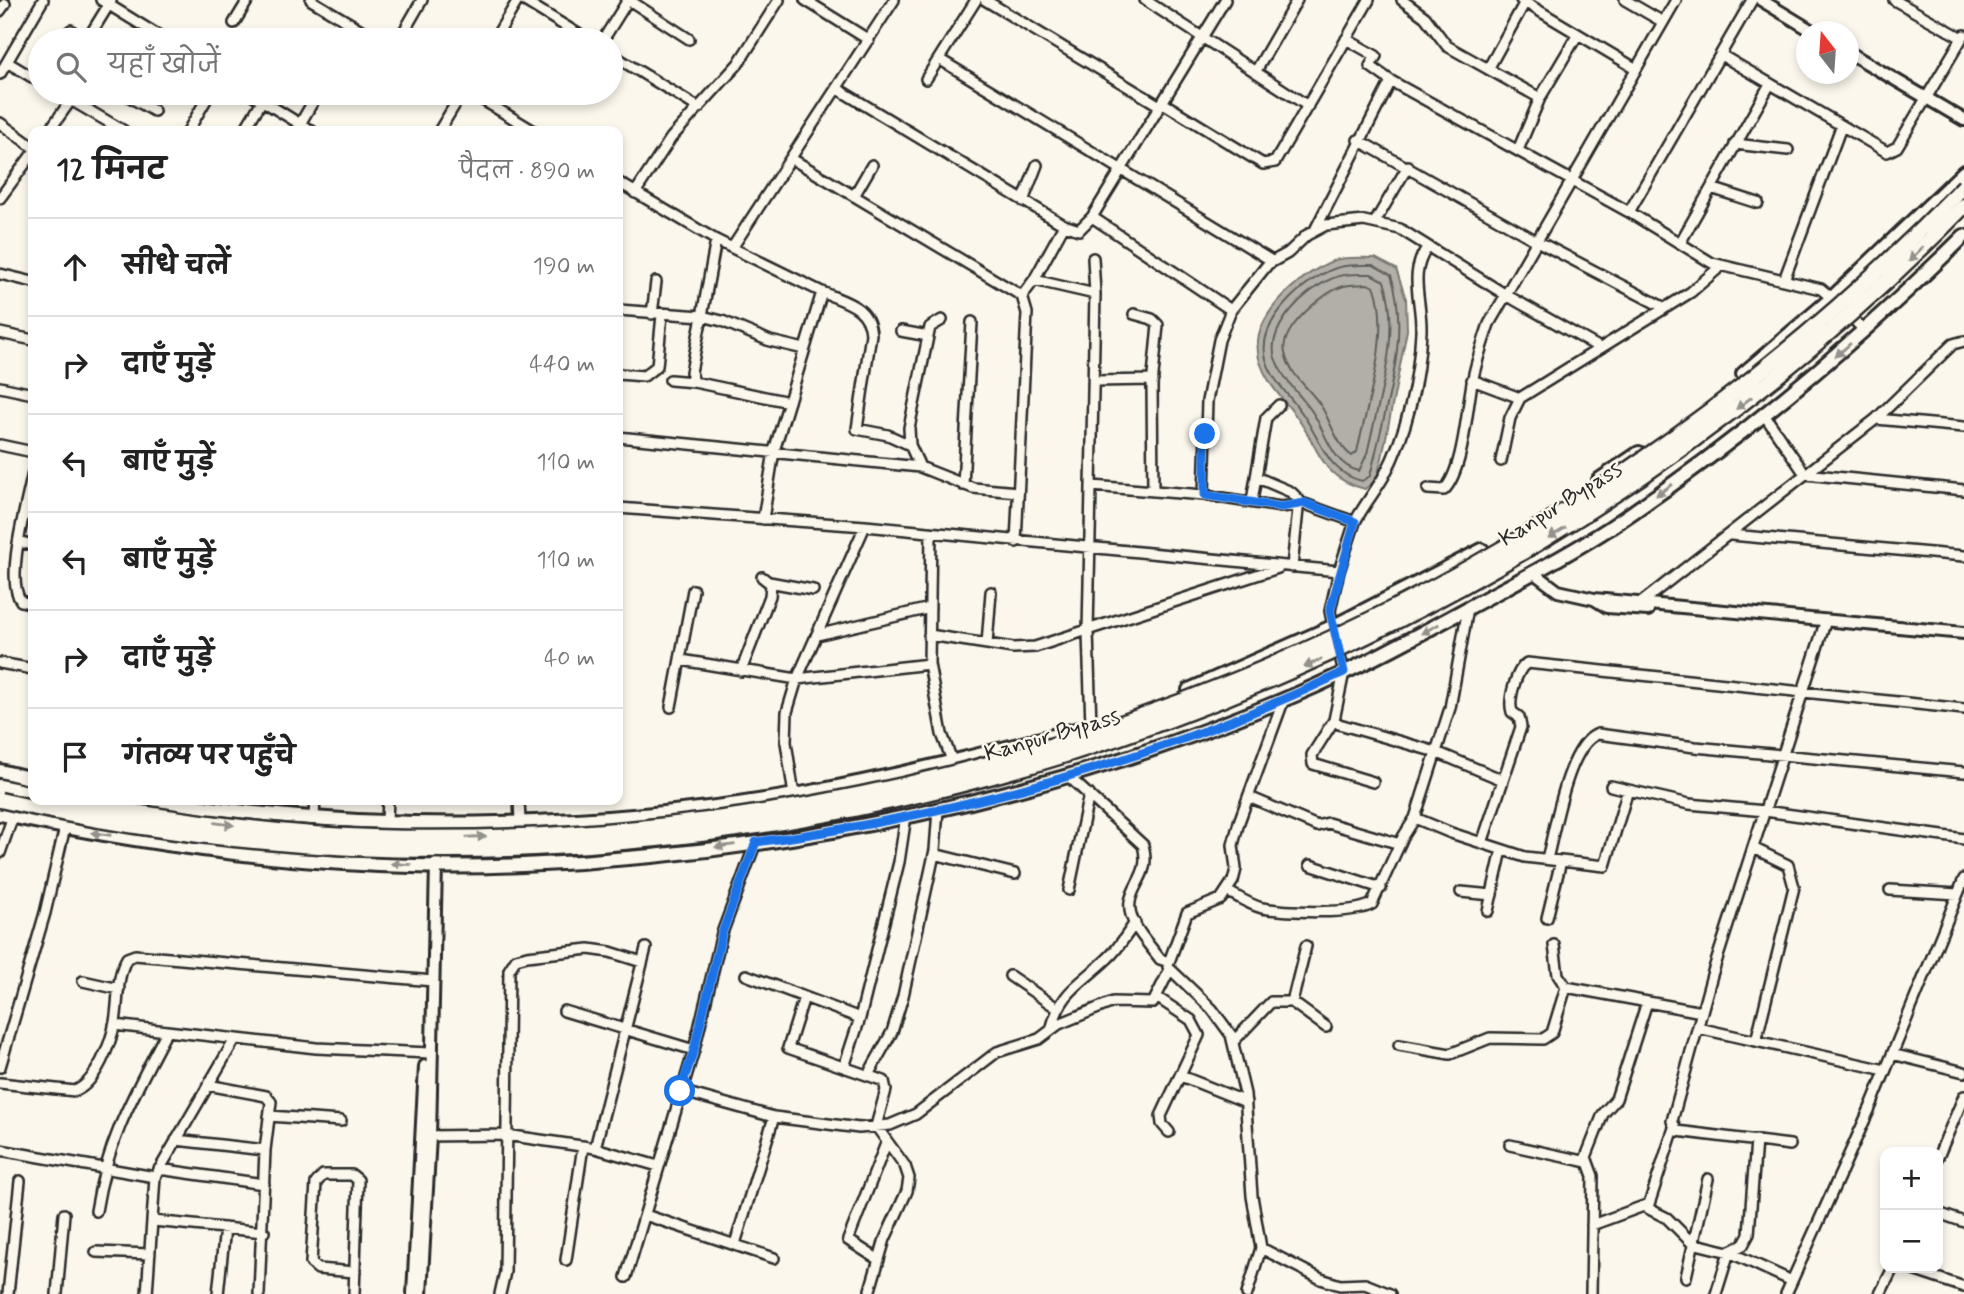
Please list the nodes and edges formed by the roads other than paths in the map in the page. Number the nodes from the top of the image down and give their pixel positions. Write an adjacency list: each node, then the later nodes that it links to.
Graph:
1 (43, 0): 44 (street)
2 (248, 0): 26 (street)
3 (311, 0): 29 (street)
4 (422, 0): 30 (street)
5 (520, 0): 31 (street); 32 (street)
6 (628, 0): 33 (street); 38 (street)
7 (779, 0): 67 (street)
8 (805, 0): 39 (street)
9 (894, 0): 39 (street)
10 (976, 0): 42 (street)
11 (985, 0): 56 (street)
12 (1144, 0): 35 (street)
13 (1226, 0): 35 (street)
14 (1297, 0): 47 (street)
15 (1368, 0): 37 (street)
16 (1402, 0): 46 (street)
17 (1625, 0): 25 (street)
18 (1676, 0): 25 (street)
19 (1752, 0): 40 (street)
20 (1761, 0): 24 (street)
21 (1895, 0): 36 (street)
22 (1523, 1): 34 (street); 46 (street)
23 (107, 2): 27 (street); 28 (street)
24 (1796, 21)
25 (1663, 22): 45 (street)
26 (234, 23)
27 (93, 28)
28 (146, 28)
29 (355, 28)
30 (406, 28)
31 (502, 28)
32 (568, 28)
33 (610, 28)
34 (1578, 34): 45 (street); 55 (street)
35 (1204, 36): 47 (street); 56 (street)
36 (1963, 36): 54 (street)
37 (1346, 39): 51 (street); 66 (street)
38 (689, 40)
39 (869, 40): 53 (street)
40 (1720, 55): 52 (street); 102 (street)
41 (1859, 58): 54 (street)
42 (939, 59): 50 (street); 90 (street)
43 (623, 61): 67 (street)
44 (7, 62): 48 (street); 49 (street)
45 (1635, 68): 92 (street)
46 (1488, 69): 55 (street)
47 (1256, 71): 66 (street)
48 (28, 73)
49 (0, 74)
50 (926, 79)
51 (1391, 81): 80 (street); 83 (street)
52 (1770, 84): 79 (street); 81 (street)
53 (838, 89): 86 (street); 99 (street)
54 (1925, 97): 69 (street); 79 (street)
55 (1540, 98): 83 (street)
56 (1161, 104): 66 (street); 90 (street)
57 (67, 105): 71 (street)
58 (79, 105): 72 (street)
59 (145, 105): 68 (street)
60 (203, 105): 73 (street)
61 (260, 105): 74 (street)
62 (267, 105): 75 (street)
63 (311, 105): 76 (street)
64 (455, 105): 77 (street)
65 (491, 105): 78 (street)
66 (1308, 106)
67 (699, 108): 96 (street)
68 (154, 110)
69 (1964, 120)
70 (0, 123): 82 (street)
71 (53, 126)
72 (114, 126)
73 (191, 126)
74 (247, 126)
75 (296, 126)
76 (298, 126)
77 (442, 126)
78 (526, 126)
79 (1841, 127): 118 (street)
80 (1358, 140): 89 (street); 106 (street)
81 (1735, 144): 84 (street); 95 (street)
82 (28, 146)
83 (1518, 150): 92 (street)
84 (1788, 150)
85 (28, 157): 98 (street)
86 (792, 159): 97 (street); 111 (street)
87 (872, 165): 97 (street)
88 (1037, 165): 99 (street)
89 (1408, 166): 104 (street); 109 (street)
90 (1121, 170): 103 (street); 114 (street)
91 (1964, 172): 125 (main road)
92 (1570, 179): 102 (street); 109 (street)
93 (623, 185): 96 (street)
94 (1964, 186): 235 (highway, Kanpur Bypass, one-way to 94, bridge)
95 (1711, 188): 100 (street); 110 (street)
96 (635, 193): 108 (street)
97 (854, 196): 124 (street)
98 (0, 198)
99 (1023, 201): 105 (street)
100 (1758, 203)
101 (1964, 206): 234 (highway, Kanpur Bypass, one-way to 234, bridge)
102 (1629, 212): 110 (street)
103 (1092, 217): 105 (street); 127 (street)
104 (1375, 222): 106 (street); 112 (street)
105 (1064, 225): 117 (street)
106 (1315, 230): 114 (street)
107 (1964, 236): 136 (main road)
108 (716, 240): 111 (street); 132 (street)
109 (1535, 240): 123 (street); 126 (street)
110 (1680, 243): 115 (street)
111 (732, 248): 121 (street)
112 (1427, 248): 123 (street); 178 (street)
113 (1093, 258): 122 (street)
114 (1272, 261): 127 (street)
115 (1721, 266): 118 (street); 126 (street)
116 (0, 274): 119 (street)
117 (1034, 280): 122 (street); 124 (street)
118 (1784, 280): 125 (street)
119 (28, 281)
120 (656, 282): 129 (street)
121 (822, 292): 142 (street); 159 (street)
122 (1095, 294): 147 (street)
123 (1506, 295): 141 (street); 146 (street)
124 (1022, 296): 171 (street)
125 (1832, 298): 136 (street); 198 (main road)
126 (1664, 307): 141 (street)
127 (1231, 310): 172 (street)
128 (623, 311): 129 (street)
129 (652, 314): 131 (street)
130 (1135, 314): 145 (street)
131 (662, 315): 132 (street); 143 (street)
132 (702, 316): 142 (street); 148 (street)
133 (942, 320): 138 (street)
134 (972, 322): 166 (street)
135 (901, 331): 138 (street)
136 (1865, 331): 154 (main road, one-way to 154)
137 (0, 332): 139 (street)
138 (928, 336): 159 (street)
139 (28, 339)
140 (1964, 341): 155 (street)
141 (1600, 348): 151 (street)
142 (804, 349): 152 (street)
143 (623, 374)
144 (670, 380): 148 (street)
145 (1153, 380): 147 (street); 170 (street)
146 (1472, 380): 151 (street); 168 (street)
147 (1094, 381): 167 (street)
148 (694, 382): 152 (street)
149 (1, 387): 150 (street)
150 (28, 393)
151 (1520, 398): 162 (street)
152 (789, 402): 161 (street)
153 (1279, 405): 165 (street)
154 (1765, 416): 164 (street); 189 (main road, one-way to 189)
155 (1876, 419): 156 (street); 164 (street)
156 (1963, 424)
157 (623, 437): 161 (street)
158 (0, 445): 160 (street)
159 (910, 445): 163 (street)
160 (28, 451)
161 (774, 451): 163 (street); 177 (street)
162 (1501, 461)
163 (920, 467): 166 (street)
164 (1805, 474): 169 (street); 181 (street)
165 (1256, 477): 174 (street); 175 (street)
166 (962, 485): 171 (street)
167 (1092, 486): 170 (street); 185 (street)
168 (1428, 489)
169 (1964, 490)
170 (1153, 491): 172 (street)
171 (1018, 492): 183 (street)
172 (1205, 495): 174 (street)
173 (28, 499): 182 (street)
174 (1252, 501): 175 (street)
175 (1300, 503): 178 (street); 187 (street)
176 (623, 508): 177 (street)
177 (763, 519): 179 (street)
178 (1355, 522): 188 (street)
179 (865, 526): 180 (street); 201 (street)
180 (931, 533): 183 (street); 195 (street)
181 (1731, 535): 186 (street); 194 (street)
182 (20, 542): 184 (street); 193 (street)
183 (1016, 542): 185 (street)
184 (28, 544)
185 (1089, 550): 187 (street); 199 (street)
186 (1964, 556)
187 (1288, 567): 188 (street); 199 (street)
188 (1339, 571): 198 (street)
189 (1533, 572): 194 (street); 196 (main road)
190 (693, 590): 205 (street)
191 (813, 590): 209 (street)
192 (991, 592): 204 (street)
193 (28, 603)
194 (1637, 606): 197 (street)
195 (930, 608): 201 (street); 202 (street)
196 (1468, 608): 210 (main road, one-way to 210); 218 (street)
197 (1825, 624): 200 (street); 203 (street); 212 (street)
198 (1332, 627): 210 (street); 217 (main road)
199 (1088, 632): 204 (street); 217 (street)
200 (1964, 633)
201 (817, 635): 211 (street)
202 (929, 635): 204 (street); 207 (street)
203 (1964, 640)
204 (987, 644)
205 (681, 660): 209 (street); 214 (street)
206 (0, 663): 208 (street)
207 (929, 664): 211 (street); 220 (street)
208 (28, 669)
209 (741, 671): 211 (street)
210 (1344, 672): 213 (main road); 216 (street)
211 (797, 679): 232 (street)
212 (1801, 694): 215 (street); 219 (street); 225 (street)
213 (1284, 699): 223 (main road); 233 (street)
214 (671, 708)
215 (1964, 709)
216 (1334, 720): 218 (street); 226 (street)
217 (1091, 726): 220 (main road)
218 (1436, 752): 225 (street); 245 (street)
219 (1782, 754): 222 (street); 241 (street); 258 (street)
220 (953, 763): 232 (main road)
221 (0, 771): 224 (main road)
222 (1964, 772)
223 (1066, 775): 231 (street); 240 (main road)
224 (28, 778)
225 (1503, 780): 253 (street)
226 (1373, 782)
227 (1611, 786): 229 (street)
228 (0, 787): 230 (highway)
229 (1628, 790): 241 (street); 259 (street)
230 (28, 793)
231 (1089, 794): 265 (street); 273 (street)
232 (794, 795): 247 (main road)
233 (1248, 797): 252 (street); 267 (street)
234 (0, 800)
235 (91, 805)
236 (315, 805): 243 (street)
237 (388, 805): 246 (street)
238 (519, 805): 247 (street)
239 (250, 806): 243 (main road)
240 (938, 810): 244 (main road); 257 (street)
241 (1765, 811): 250 (street); 254 (street)
242 (6, 815): 249 (main road); 256 (street)
243 (314, 816): 246 (main road)
244 (906, 816): 251 (main road); 292 (street)
245 (1415, 818): 252 (street); 253 (street)
246 (387, 820): 248 (main road)
247 (520, 821): 248 (main road)
248 (444, 822): 260 (street)
249 (65, 827): 260 (main road, one-way to 249); 306 (street)
250 (1964, 839)
251 (756, 842): 260 (main road, one-way to 260); 303 (street)
252 (1400, 844): 264 (street)
253 (1482, 844): 255 (street)
254 (1753, 848): 291 (street); 300 (street)
255 (1502, 850): 258 (street); 270 (street)
256 (0, 853)
257 (934, 854): 262 (street); 310 (street)
258 (1547, 859): 259 (street)
259 (1561, 861): 272 (street)
260 (436, 865): 282 (street)
261 (1310, 865): 264 (street)
262 (1015, 874)
263 (1964, 879): 269 (street)
264 (1381, 888): 267 (street)
265 (1069, 890)
266 (1890, 890): 269 (street)
267 (1227, 891): 278 (street)
268 (1461, 892): 270 (street)
269 (1958, 894): 305 (street)
270 (1492, 895): 271 (street)
271 (1488, 911)
272 (1546, 918)
273 (1135, 923): 278 (street); 289 (street)
274 (1554, 945): 283 (street)
275 (1306, 946): 287 (street)
276 (646, 948): 277 (street)
277 (642, 962): 294 (street); 323 (street)
278 (1167, 966): 286 (street); 301 (street)
279 (746, 975): 285 (street)
280 (1010, 976): 289 (street)
281 (83, 981): 284 (street)
282 (433, 981): 284 (street); 304 (street)
283 (1566, 987): 288 (street); 302 (street)
284 (118, 989): 293 (street)
285 (804, 997): 292 (street); 307 (street)
286 (1157, 998): 297 (street); 311 (street)
287 (1292, 1002): 295 (street); 301 (street)
288 (1647, 1002): 291 (street); 335 (street)
289 (1057, 1007): 297 (street)
290 (564, 1011): 294 (street)
291 (1702, 1012): 296 (street)
292 (860, 1018): 307 (street)
293 (114, 1025): 298 (street); 312 (street)
294 (624, 1027): 303 (street); 332 (street)
295 (1326, 1027)
296 (1698, 1028): 300 (street); 321 (street)
297 (1051, 1030): 320 (street)
298 (167, 1031): 299 (street); 337 (street)
299 (234, 1041): 304 (street); 313 (street)
300 (1756, 1041): 308 (street)
301 (1233, 1042): 316 (street)
302 (1399, 1045)
303 (694, 1050): 314 (street)
304 (430, 1053): 324 (street)
305 (1892, 1054): 308 (street); 309 (street)
306 (0, 1067)
307 (844, 1067): 310 (street)
308 (1885, 1070): 366 (street)
309 (1964, 1072)
310 (867, 1075): 320 (street)
311 (1181, 1076): 316 (street); 322 (street)
312 (0, 1083)
313 (208, 1085): 317 (street); 325 (street)
314 (680, 1091): 318 (street); 336 (street)
315 (1964, 1096): 331 (street)
316 (1246, 1102): 354 (street)
317 (269, 1116): 319 (street); 334 (street)
318 (774, 1117): 320 (street); 353 (street)
319 (341, 1121)
320 (876, 1126): 327 (street)
321 (1674, 1128): 326 (street); 342 (street)
322 (1169, 1132)
323 (506, 1135): 324 (street); 330 (street); 377 (street)
324 (426, 1136): 375 (street); 376 (street)
325 (176, 1140): 334 (street); 338 (street)
326 (1756, 1140): 329 (street); 356 (street)
327 (887, 1141): 360 (street); 360 (street)
328 (1510, 1145): 335 (street)
329 (1790, 1145)
330 (583, 1146): 332 (street); 359 (street)
331 (1942, 1147)
332 (595, 1148): 336 (street)
333 (0, 1150): 337 (street)
334 (265, 1150): 341 (street)
335 (1587, 1162): 349 (street)
336 (659, 1166): 345 (street)
337 (103, 1169): 338 (street); 343 (street)
338 (157, 1173): 341 (street); 347 (street)
339 (1708, 1179): 352 (street)
340 (20, 1181): 369 (street)
341 (264, 1184): 351 (street)
342 (1645, 1208): 349 (street); 352 (street)
343 (96, 1212)
344 (64, 1214): 370 (street)
345 (645, 1214): 353 (street); 364 (street)
346 (1943, 1215): 348 (street)
347 (153, 1221): 350 (street); 357 (street)
348 (1964, 1222)
349 (1592, 1225): 380 (street)
350 (225, 1228): 351 (street); 372 (street)
351 (264, 1232): 373 (street)
352 (1692, 1243): 356 (street); 365 (street)
353 (735, 1244): 358 (street)
354 (1261, 1248): 378 (street); 379 (street)
355 (96, 1252): 357 (street)
356 (1729, 1252): 366 (street); 381 (street)
357 (150, 1254): 371 (street)
358 (774, 1258)
359 (566, 1260)
360 (879, 1260): 368 (street)
361 (355, 1272): 361 (street); 374 (street)
362 (1890, 1273): 383 (street)
363 (1922, 1273): 367 (street)
364 (625, 1277)
365 (1686, 1277)
366 (1792, 1281): 382 (street)
367 (1964, 1287)
368 (870, 1290)
369 (8, 1294)
370 (57, 1294)
371 (147, 1294)
372 (218, 1294)
373 (259, 1294)
374 (355, 1294)
375 (413, 1294)
376 (421, 1294)
377 (500, 1294)
378 (1247, 1294)
379 (1390, 1294)
380 (1591, 1294)
381 (1716, 1294)
382 (1786, 1294)
383 (1880, 1294)

